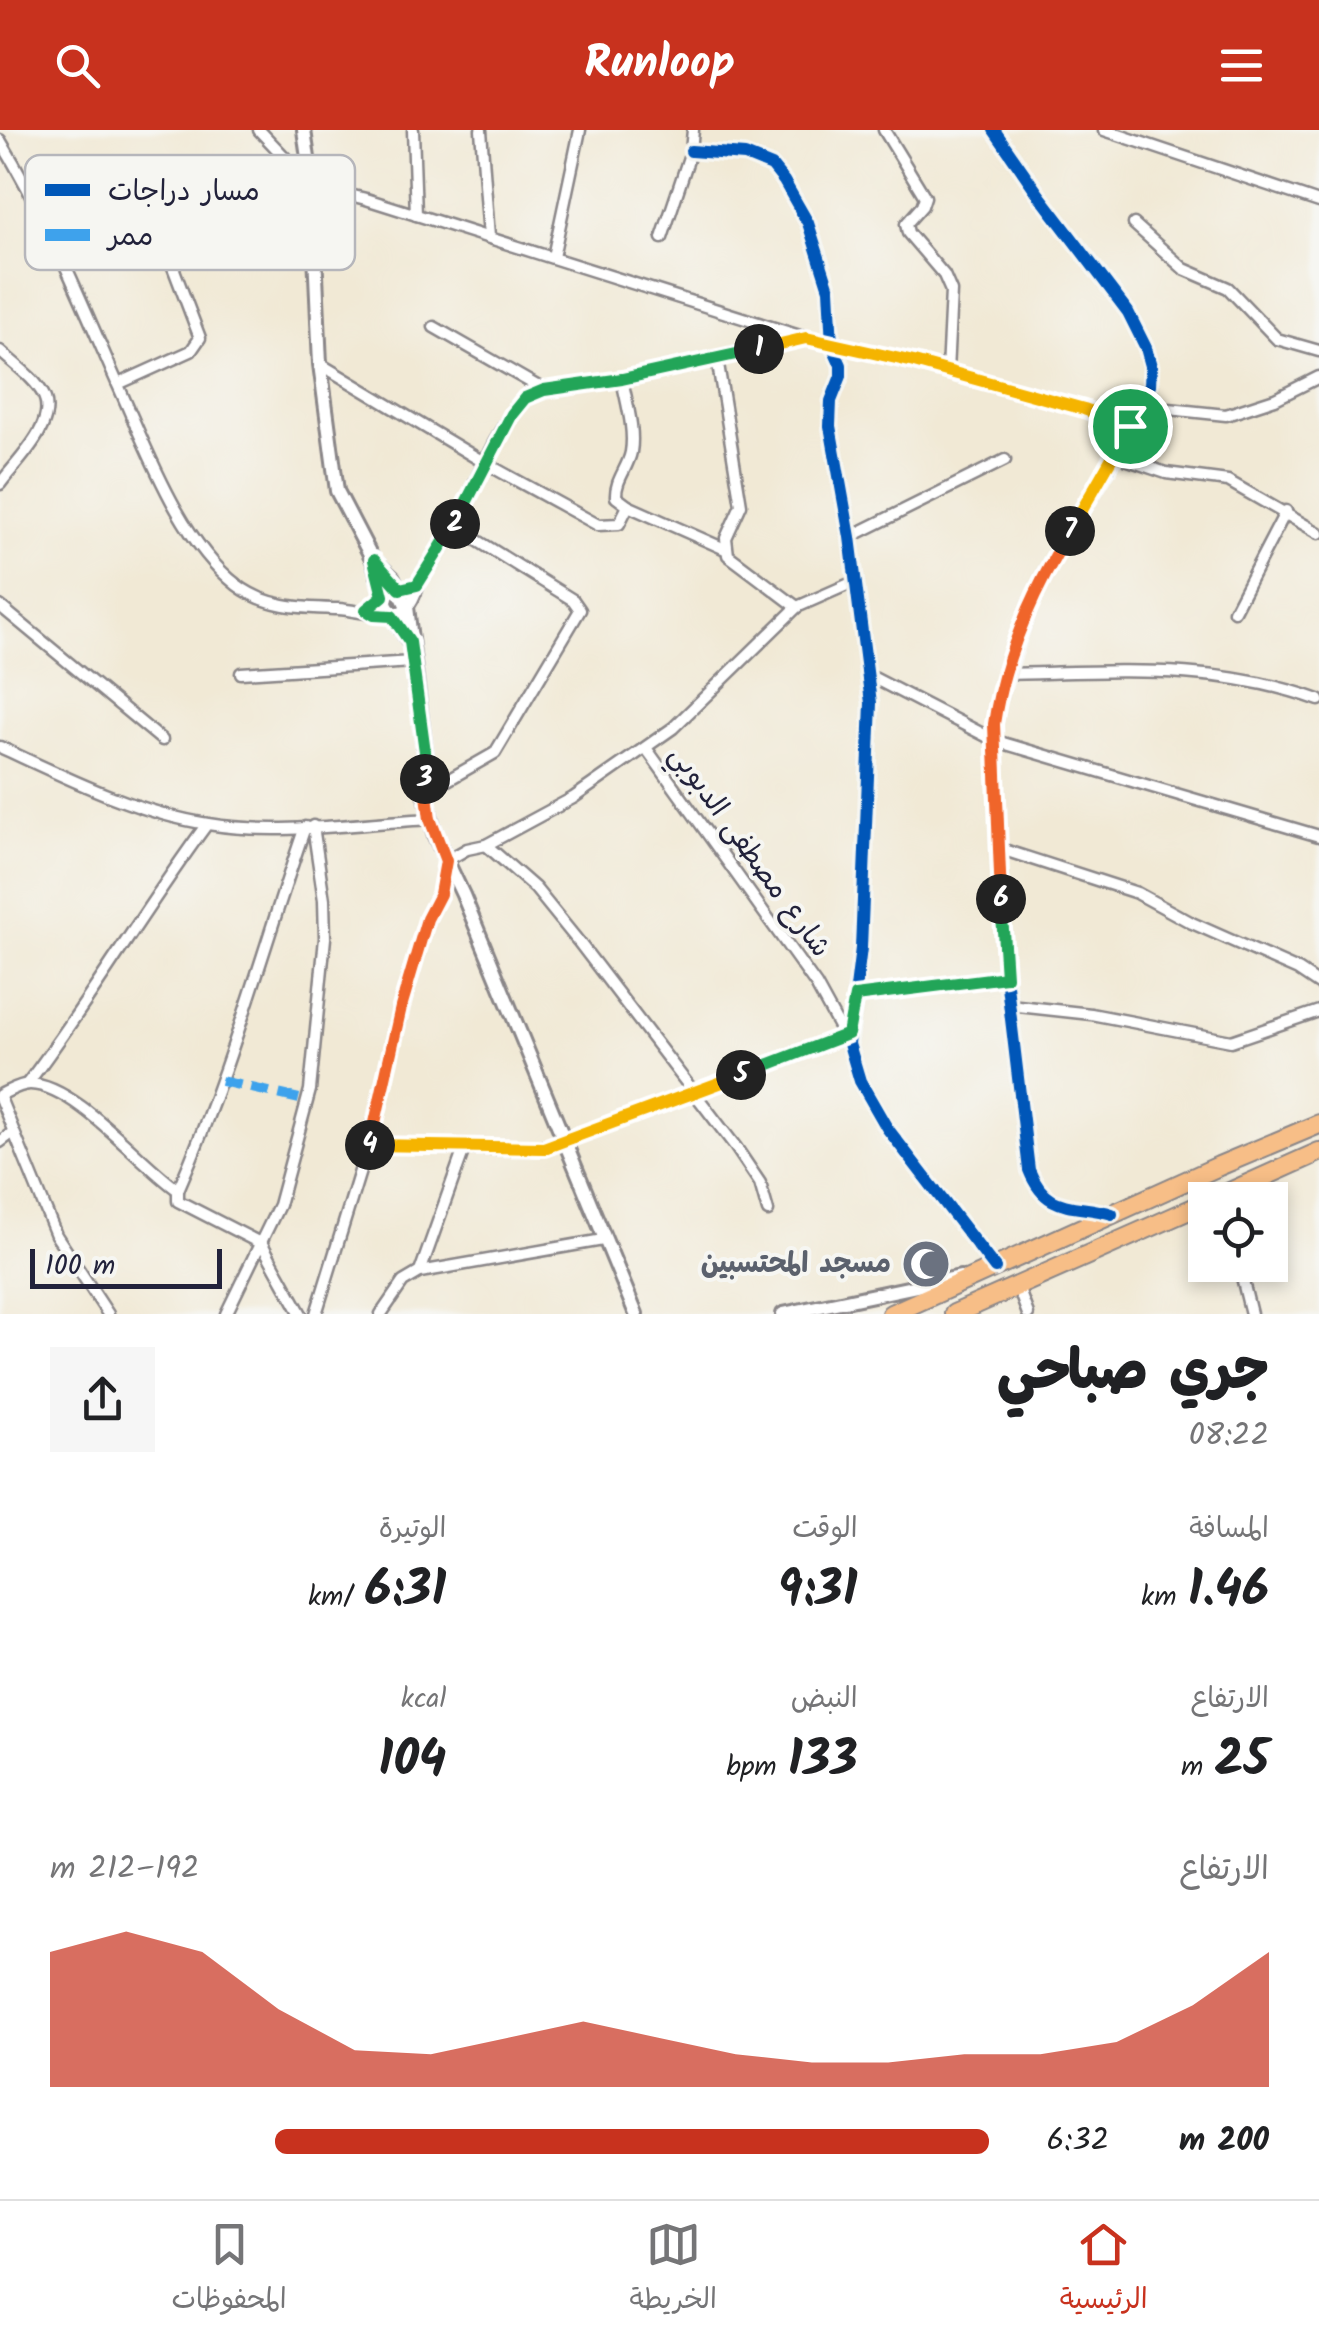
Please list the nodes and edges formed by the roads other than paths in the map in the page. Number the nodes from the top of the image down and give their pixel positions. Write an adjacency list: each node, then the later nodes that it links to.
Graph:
1 (258, 130): 12 (street)
2 (304, 130): 13 (street)
3 (413, 130): 17 (street)
4 (482, 130): 19 (street)
5 (580, 130): 21 (street)
6 (693, 130): 11 (street)
7 (884, 130): 32 (street)
8 (994, 130): 37 (street)
9 (1104, 130): 16 (street)
10 (0, 140): 14 (street)
11 (692, 151): 20 (street); 27 (street)
12 (282, 155)
13 (308, 155)
14 (25, 186)
15 (355, 198): 17 (street)
16 (1319, 202)
17 (416, 214): 19 (street)
18 (1134, 224): 29 (street)
19 (489, 238): 21 (street)
20 (662, 238)
21 (552, 258): 26 (street)
22 (65, 270): 35 (street)
23 (174, 270): 35 (street)
24 (316, 270): 31 (street)
25 (434, 327): 36 (street)
26 (806, 338): 27 (street); 30 (street)
27 (832, 346): 32 (street); 47 (street)
28 (0, 351): 42 (street)
29 (1319, 351)
30 (716, 358): 34 (street); 48 (street)
31 (320, 364): 41 (street); 49 (street)
32 (946, 372): 38 (street)
33 (1319, 378): 37 (street)
34 (622, 379): 36 (street); 43 (street)
35 (118, 384): 57 (street)
36 (544, 390): 41 (street)
37 (1140, 406): 38 (street)
38 (1130, 426): 39 (street)
39 (1116, 456): 44 (street); 63 (street)
40 (1005, 460): 47 (street)
41 (485, 463): 43 (street); 45 (street)
42 (0, 484)
43 (628, 506): 48 (street)
44 (1286, 511): 46 (street); 58 (street)
45 (454, 526): 51 (street); 70 (street)
46 (1319, 532)
47 (850, 537): 50 (street)
48 (726, 549): 56 (street)
49 (374, 560): 52 (street); 53 (street)
50 (856, 581): 56 (street); 64 (street)
51 (417, 585): 52 (street); 55 (street)
52 (400, 589): 53 (street); 55 (street)
53 (383, 596): 57 (street); 59 (street)
54 (0, 606): 66 (street)
55 (407, 607): 59 (street); 60 (street)
56 (796, 607): 69 (street)
57 (366, 610): 59 (street)
58 (1234, 610)
59 (392, 616): 60 (street)
60 (410, 642): 61 (street)
61 (412, 662): 62 (street); 70 (street)
62 (241, 673)
63 (1004, 674): 65 (street); 67 (street)
64 (868, 675): 67 (street); 80 (street)
65 (1319, 700)
66 (162, 740)
67 (996, 741): 74 (street); 76 (street)
68 (0, 747): 72 (street)
69 (646, 748): 75 (street); 83 (street, شارع مصطفى الدبوبي)
70 (425, 793): 71 (street)
71 (430, 819): 73 (street); 77 (street)
72 (206, 824): 73 (street); 84 (street)
73 (309, 826): 95 (street); 100 (street)
74 (1319, 836)
75 (486, 845): 77 (street); 85 (street)
76 (998, 848): 78 (street); 79 (street)
77 (446, 861): 90 (street); 91 (street)
78 (1006, 977): 80 (street); 81 (street)
79 (1319, 984)
80 (855, 996): 83 (street)
81 (1008, 1005): 82 (street); 98 (street)
82 (1319, 1010)
83 (846, 1036): 85 (street); 101 (street)
84 (27, 1084): 86 (street); 95 (street)
85 (693, 1092): 90 (street); 97 (street)
86 (0, 1096): 88 (street)
87 (1311, 1128): 93 (main road); 98 (main road)
88 (12, 1132): 89 (street); 105 (street)
89 (0, 1142)
90 (563, 1142): 92 (street); 99 (street)
91 (368, 1146): 92 (street); 108 (street)
92 (465, 1146): 102 (street)
93 (1315, 1154): 94 (main road)
94 (1252, 1182)
95 (178, 1190): 100 (street)
96 (1188, 1210): 104 (main road)
97 (768, 1211)
98 (1112, 1214): 101 (main road)
99 (603, 1240): 102 (street); 110 (street)
100 (262, 1244): 106 (street); 107 (street)
101 (991, 1270): 111 (street); 112 (main road)
102 (420, 1272): 109 (street)
103 (1243, 1282): 115 (street)
104 (1017, 1285): 113 (main road); 114 (street)
105 (108, 1314)
106 (226, 1314)
107 (301, 1314)
108 (316, 1314)
109 (381, 1314)
110 (636, 1314)
111 (784, 1314)
112 (892, 1314)
113 (954, 1314)
114 (1028, 1314)
115 (1251, 1314)

